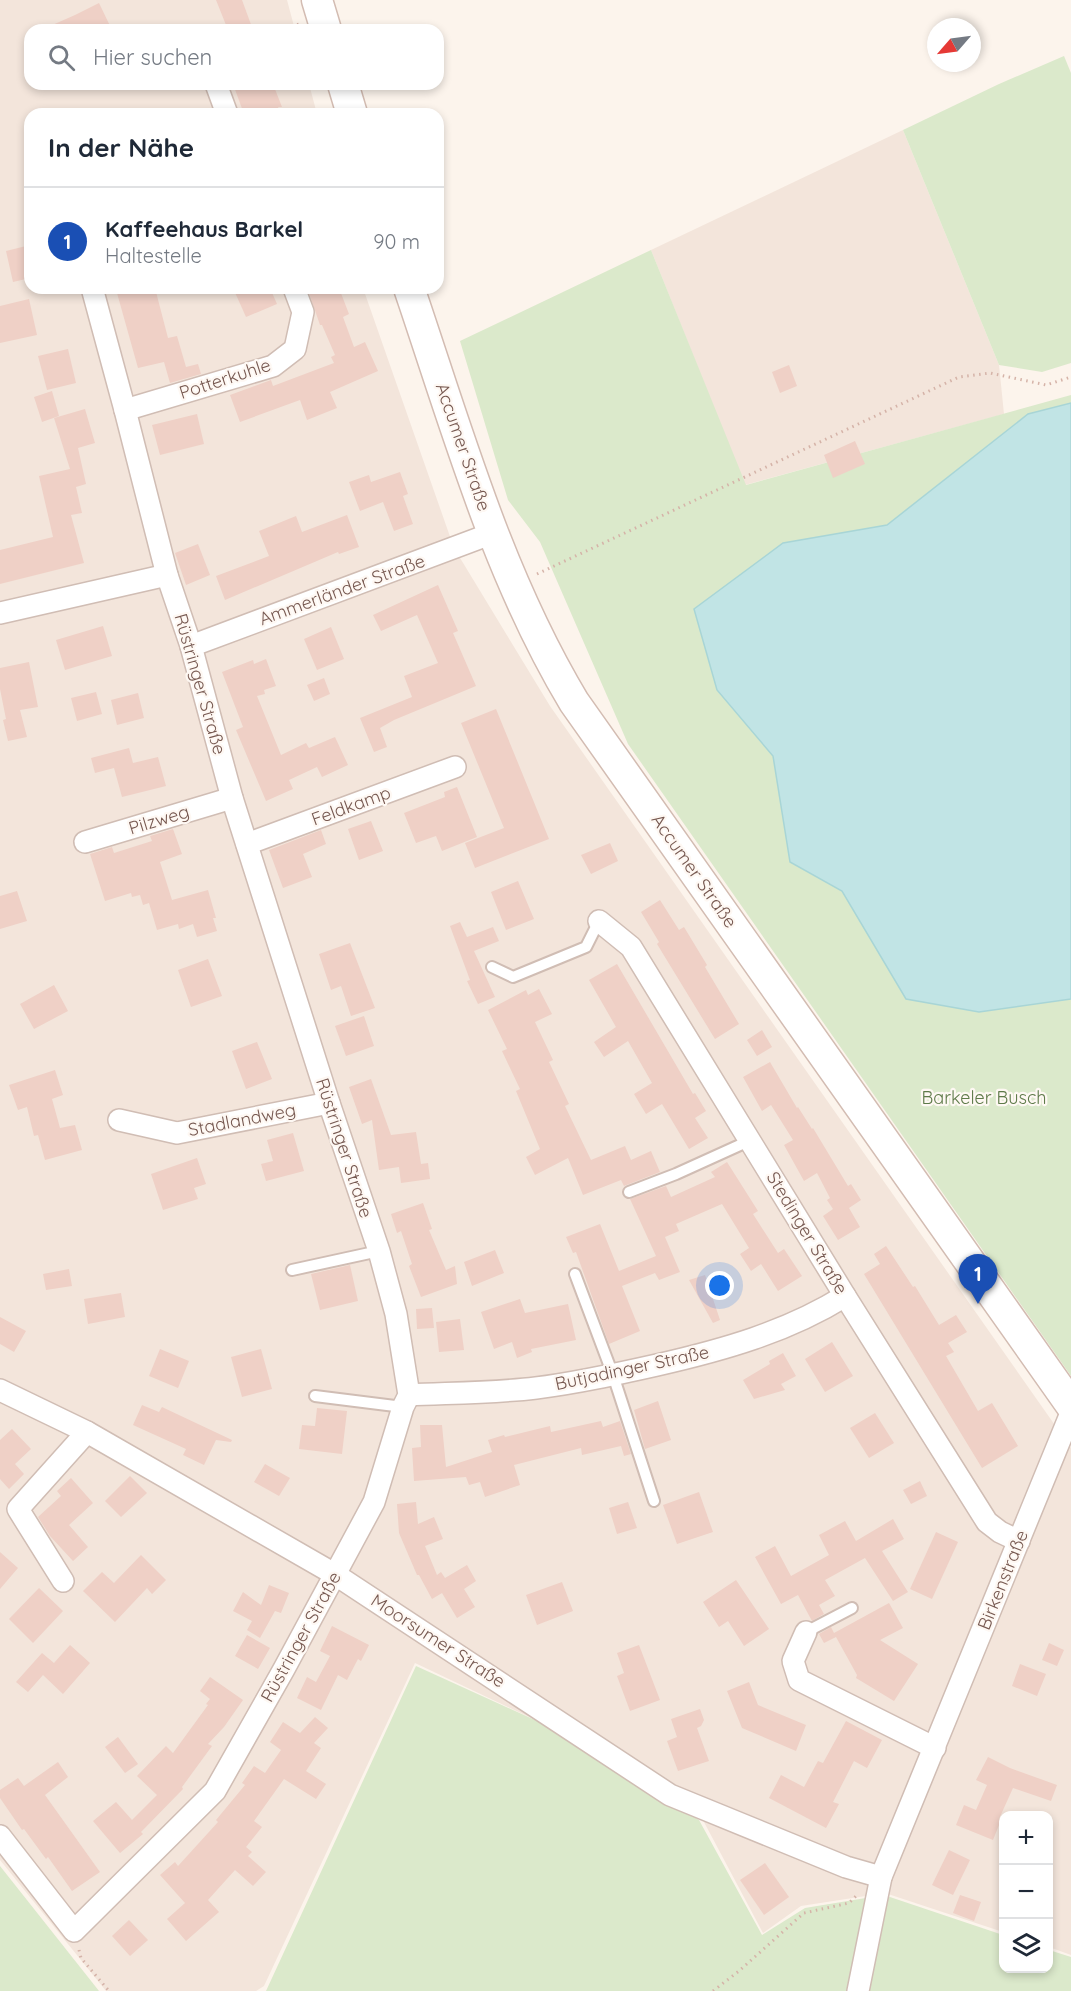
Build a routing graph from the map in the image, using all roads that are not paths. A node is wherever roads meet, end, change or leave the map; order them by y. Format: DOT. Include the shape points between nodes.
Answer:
graph roads {
  1 [pos="218,90"];
  2 [pos="345,90"];
  3 [pos="225,108"];
  4 [pos="350,108"];
  5 [pos="94,294"];
  6 [pos="296,294"];
  7 [pos="411,294"];
  8 [pos="125,410"];
  9 [pos="492,533"];
  10 [pos="167,575"];
  11 [pos="0,613"];
  12 [pos="191,646"];
  13 [pos="455,767"];
  14 [pos="232,798"];
  15 [pos="85,842"];
  16 [pos="247,844"];
  17 [pos="599,921"];
  18 [pos="492,967"];
  19 [pos="329,1103"];
  20 [pos="120,1120"];
  21 [pos="750,1140"];
  22 [pos="628,1192"];
  23 [pos="379,1251"];
  24 [pos="292,1270"];
  25 [pos="574,1274"];
  26 [pos="845,1296"];
  27 [pos="613,1375"];
  28 [pos="0,1390"];
  29 [pos="315,1396"];
  30 [pos="406,1401"];
  31 [pos="1071,1405"];
  32 [pos="1071,1413"];
  33 [pos="87,1432"];
  34 [pos="654,1501"];
  35 [pos="1019,1541"];
  36 [pos="336,1575"];
  37 [pos="63,1581"];
  38 [pos="852,1608"];
  39 [pos="806,1632"];
  40 [pos="935,1748"];
  41 [pos="0,1836"];
  42 [pos="881,1877"];
  43 [pos="858,1991"];
  1 -- 3 [label="street"];
  2 -- 4 [label="street"];
  5 -- 8 [label="street, Rüstringer Straße"];
  6 -- 8 [label="street, Potterkuhle" via="303,312 295,349 273,366"];
  7 -- 9 [label="street, Accumer Straße"];
  8 -- 10 [label="street, Rüstringer Straße"];
  9 -- 12 [label="street, Ammerländer Straße"];
  9 -- 31 [label="street, Accumer Straße" via="540,642 574,702"];
  10 -- 11 [label="street"];
  10 -- 12 [label="street, Rüstringer Straße"];
  12 -- 14 [label="street, Rüstringer Straße"];
  13 -- 16 [label="street, Feldkamp"];
  14 -- 15 [label="street, Pilzweg"];
  14 -- 16 [label="street, Rüstringer Straße"];
  16 -- 19 [label="street, Rüstringer Straße"];
  17 -- 18 [label="lane" via="586,946 513,977"];
  17 -- 21 [label="street, Stedinger Straße" via="631,947"];
  19 -- 20 [label="street, Stadlandweg" via="177,1133"];
  19 -- 23 [label="street, Rüstringer Straße"];
  21 -- 22 [label="lane"];
  21 -- 26 [label="street, Stedinger Straße"];
  23 -- 24 [label="lane"];
  23 -- 30 [label="street, Rüstringer Straße" via="396,1314"];
  25 -- 27 [label="lane"];
  26 -- 27 [label="street, Butjadinger Straße" via="755,1340"];
  26 -- 35 [label="street, Stedinger Straße" via="987,1522"];
  27 -- 30 [label="street, Butjadinger Straße" via="536,1388"];
  27 -- 34 [label="lane"];
  28 -- 33 [label="street, Moorsumer Straße"];
  29 -- 30 [label="lane"];
  30 -- 36 [label="street, Rüstringer Straße" via="374,1502"];
  32 -- 35 [label="street, Birkenstraße"];
  33 -- 36 [label="street, Moorsumer Straße"];
  33 -- 37 [label="street" via="18,1509"];
  35 -- 40 [label="street, Birkenstraße"];
  36 -- 41 [label="street, Rüstringer Straße" via="215,1791 74,1931"];
  36 -- 42 [label="street, Moorsumer Straße" via="670,1795 846,1867"];
  38 -- 39 [label="lane"];
  39 -- 40 [label="street" via="793,1661 800,1680"];
  40 -- 42 [label="street, Birkenstraße"];
  42 -- 43 [label="street, Birkenstraße"];
}
